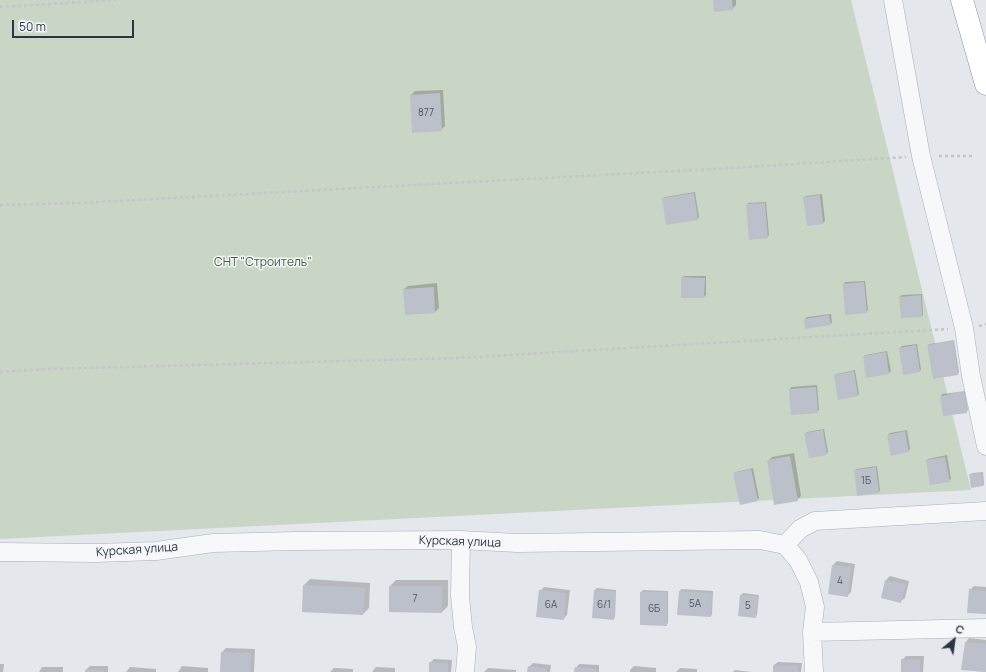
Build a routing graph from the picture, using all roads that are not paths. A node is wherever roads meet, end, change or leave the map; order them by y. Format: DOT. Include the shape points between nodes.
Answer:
graph roads {
  1 [pos="893,0"];
  2 [pos="962,0"];
  3 [pos="986,84"];
  4 [pos="986,446"];
  5 [pos="986,511"];
  6 [pos="460,540"];
  7 [pos="785,545"];
  8 [pos="0,552"];
  9 [pos="986,628"];
  10 [pos="812,632"];
  11 [pos="465,672"];
  12 [pos="814,672"];
  1 -- 4 [label="street" via="921,156 964,328"];
  2 -- 3 [label="highway"];
  5 -- 7 [label="street" via="815,521 800,529"];
  6 -- 7 [label="street, Курская улица" via="517,543 760,540"];
  6 -- 8 [label="street, Курская улица" via="213,543 149,551 96,553"];
  6 -- 11 [label="street" via="460,596 467,647"];
  7 -- 10 [label="street" via="798,560 809,582 815,607"];
  9 -- 10 [label="street"];
  10 -- 12 [label="street"];
}
